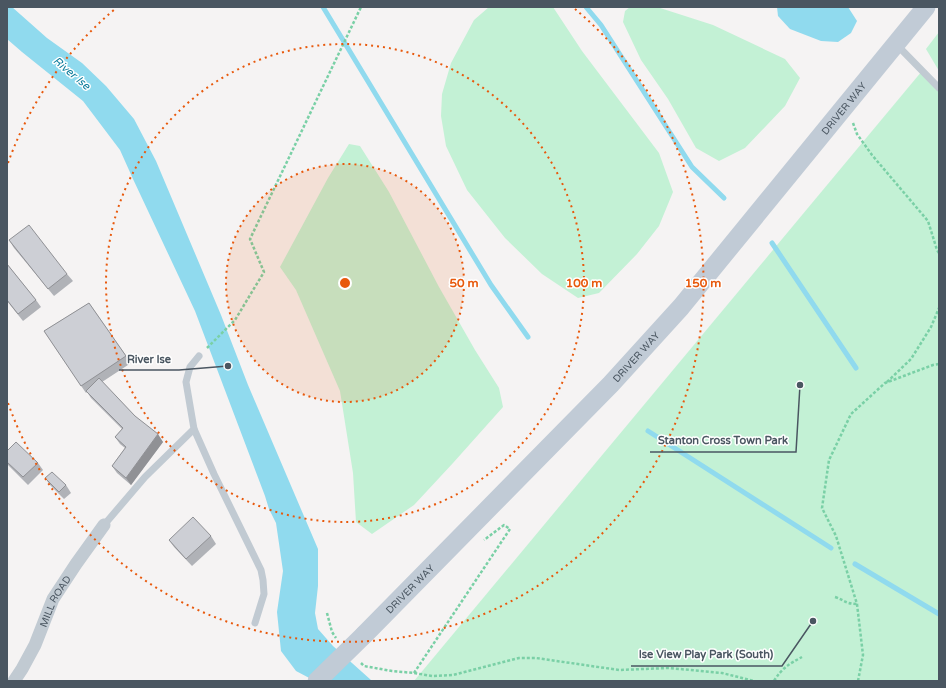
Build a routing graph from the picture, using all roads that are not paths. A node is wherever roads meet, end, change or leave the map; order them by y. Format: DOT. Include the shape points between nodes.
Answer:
graph roads {
  1 [pos="926,7"];
  2 [pos="895,44"];
  3 [pos="939,88"];
  4 [pos="200,356"];
  5 [pos="194,429"];
  6 [pos="104,526"];
  7 [pos="255,623"];
  8 [pos="14,681"];
  9 [pos="317,681"];
  1 -- 2 [label="main road, DRIVER WAY"];
  2 -- 3 [label="lane"];
  2 -- 9 [label="main road, DRIVER WAY, bridge" via="681,307 611,384"];
  4 -- 5 [label="lane" via="190,367 186,382"];
  5 -- 6 [label="lane" via="145,477"];
  5 -- 7 [label="lane" via="261,570 264,594"];
  6 -- 8 [label="street, MILL ROAD" via="53,600 35,645"];
}
